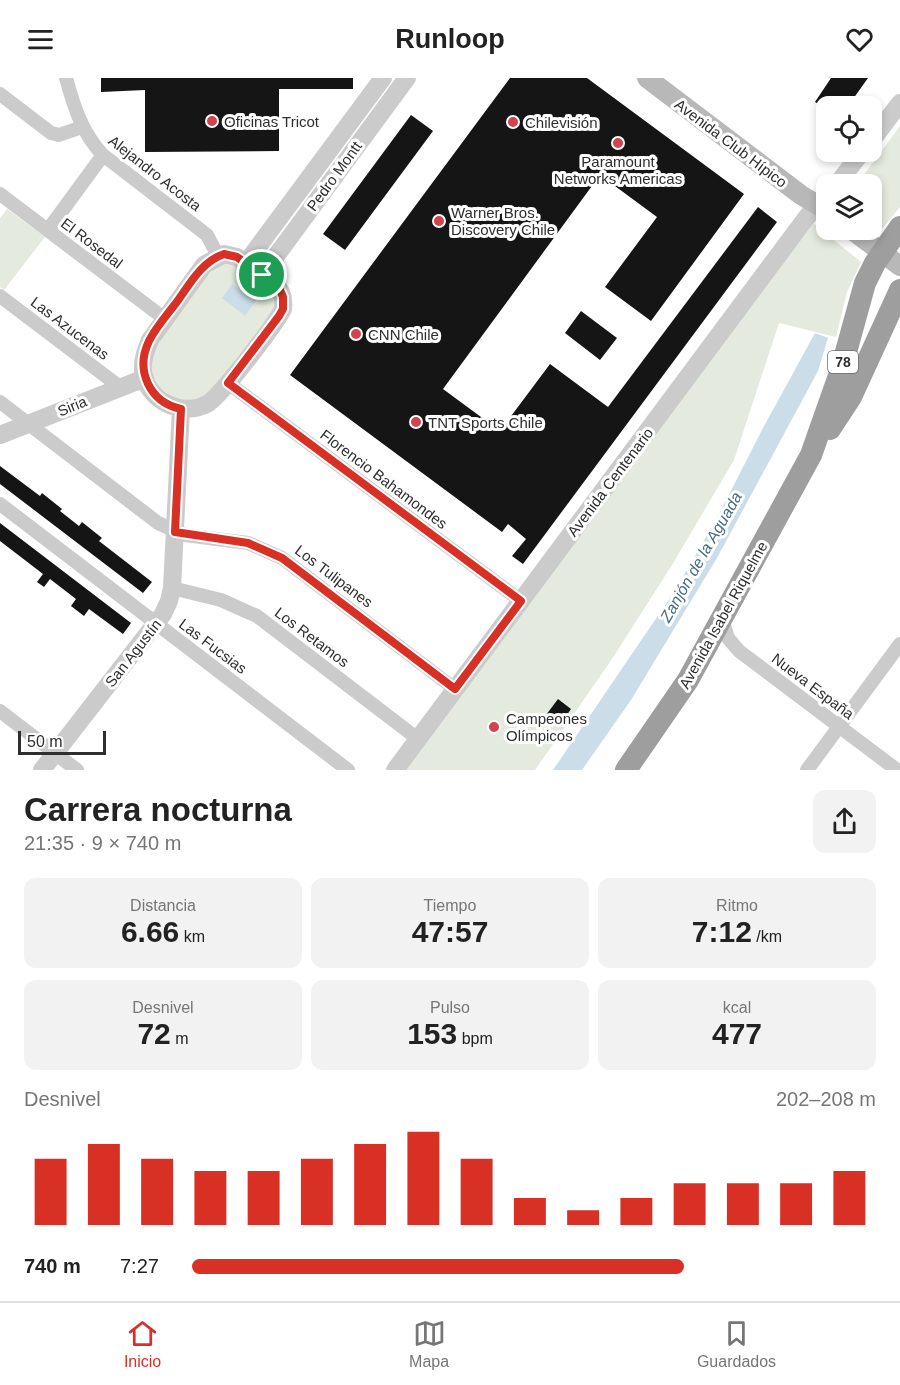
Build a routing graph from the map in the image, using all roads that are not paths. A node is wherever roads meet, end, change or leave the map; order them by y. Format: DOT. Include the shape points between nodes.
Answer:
graph roads {
  1 [pos="66,78"];
  2 [pos="383,78"];
  3 [pos="407,78"];
  4 [pos="646,78"];
  5 [pos="666,78"];
  6 [pos="0,94"];
  7 [pos="900,103"];
  8 [pos="82,127"];
  9 [pos="882,127"];
  10 [pos="734,138"];
  11 [pos="103,155"];
  12 [pos="854,162"];
  13 [pos="845,174"];
  14 [pos="0,194"];
  15 [pos="816,200"];
  16 [pos="816,210"];
  17 [pos="900,227"];
  18 [pos="48,230"];
  19 [pos="866,240"];
  20 [pos="882,252"];
  21 [pos="218,256"];
  22 [pos="246,263"];
  23 [pos="900,266"];
  24 [pos="262,275"];
  25 [pos="900,290"];
  26 [pos="0,296"];
  27 [pos="165,319"];
  28 [pos="145,378"];
  29 [pos="228,383"];
  30 [pos="120,387"];
  31 [pos="0,402"];
  32 [pos="181,409"];
  33 [pos="28,424"];
  34 [pos="0,435"];
  35 [pos="811,455"];
  36 [pos="0,504"];
  37 [pos="175,532"];
  38 [pos="171,588"];
  39 [pos="521,601"];
  40 [pos="722,619"];
  41 [pos="156,623"];
  42 [pos="900,644"];
  43 [pos="455,689"];
  44 [pos="0,711"];
  45 [pos="839,727"];
  46 [pos="418,739"];
  47 [pos="55,753"];
  48 [pos="42,770"];
  49 [pos="77,770"];
  50 [pos="348,770"];
  51 [pos="395,770"];
  52 [pos="626,770"];
  53 [pos="807,770"];
  54 [pos="897,770"];
  1 -- 8 [label="street, Alejandro Acosta"];
  2 -- 22 [label="street, Pedro Montt"];
  3 -- 24 [label="street, Pedro Montt"];
  4 -- 10 [label="main road, Avenida Club Hípico"];
  5 -- 10 [label="main road, Avenida Club Hípico"];
  6 -- 8 [label="street" via="51,134"];
  7 -- 9 [label="street"];
  8 -- 11 [label="street, Alejandro Acosta"];
  10 -- 15 [label="main road, Avenida Club Hípico" via="801,195"];
  11 -- 18 [label="street"];
  11 -- 21 [label="street, Alejandro Acosta" via="207,235"];
  12 -- 13 [label="street"];
  14 -- 18 [label="street, El Rosedal"];
  16 -- 39 [label="street, Avenida Centenario"];
  17 -- 20 [label="highway, Avenida Isabel Riquelme / 78"];
  18 -- 27 [label="street, El Rosedal"];
  19 -- 20 [label="main road"];
  20 -- 23 [label="main road"];
  20 -- 35 [label="highway, Avenida Isabel Riquelme / 78" via="861,294 842,370"];
  21 -- 22 [label="street" via="232,255"];
  21 -- 27 [label="street" via="204,265"];
  22 -- 24 [label="street"];
  24 -- 29 [label="street" via="280,290 283,309"];
  25 -- 35 [label="highway, Avenida Isabel Riquelme / 78" via="851,397"];
  26 -- 30 [label="street, Las Azucenas"];
  27 -- 28 [label="street" via="145,351"];
  28 -- 30 [label="street, Siria"];
  28 -- 32 [label="street" via="157,398"];
  29 -- 32 [label="street" via="208,403"];
  29 -- 39 [label="street, Florencio Bahamondes"];
  30 -- 33 [label="street, Siria"];
  31 -- 33 [label="street, Los Tulipanes"];
  32 -- 37 [label="street, San Agustín"];
  33 -- 34 [label="street, Siria"];
  33 -- 37 [label="street, Los Tulipanes" via="158,524"];
  35 -- 40 [label="highway, Avenida Isabel Riquelme / 78"];
  36 -- 41 [label="street, Las Fucsias"];
  37 -- 38 [label="street, San Agustín"];
  37 -- 43 [label="street, Los Tulipanes" via="248,543 282,558"];
  38 -- 41 [label="street, San Agustín"];
  38 -- 46 [label="street, Los Retamos" via="221,600 257,616"];
  39 -- 43 [label="street, Avenida Centenario"];
  40 -- 45 [label="street, Nueva España" via="728,638 739,651"];
  40 -- 52 [label="highway, Avenida Isabel Riquelme / 78" via="671,706"];
  41 -- 47 [label="street, San Agustín"];
  41 -- 50 [label="street, Las Fucsias"];
  42 -- 45 [label="street"];
  43 -- 46 [label="street, Avenida Centenario"];
  44 -- 47 [label="street"];
  45 -- 53 [label="street"];
  45 -- 54 [label="street, Nueva España"];
  46 -- 51 [label="street, Avenida Centenario"];
  47 -- 48 [label="street, San Agustín"];
  47 -- 49 [label="street"];
}
